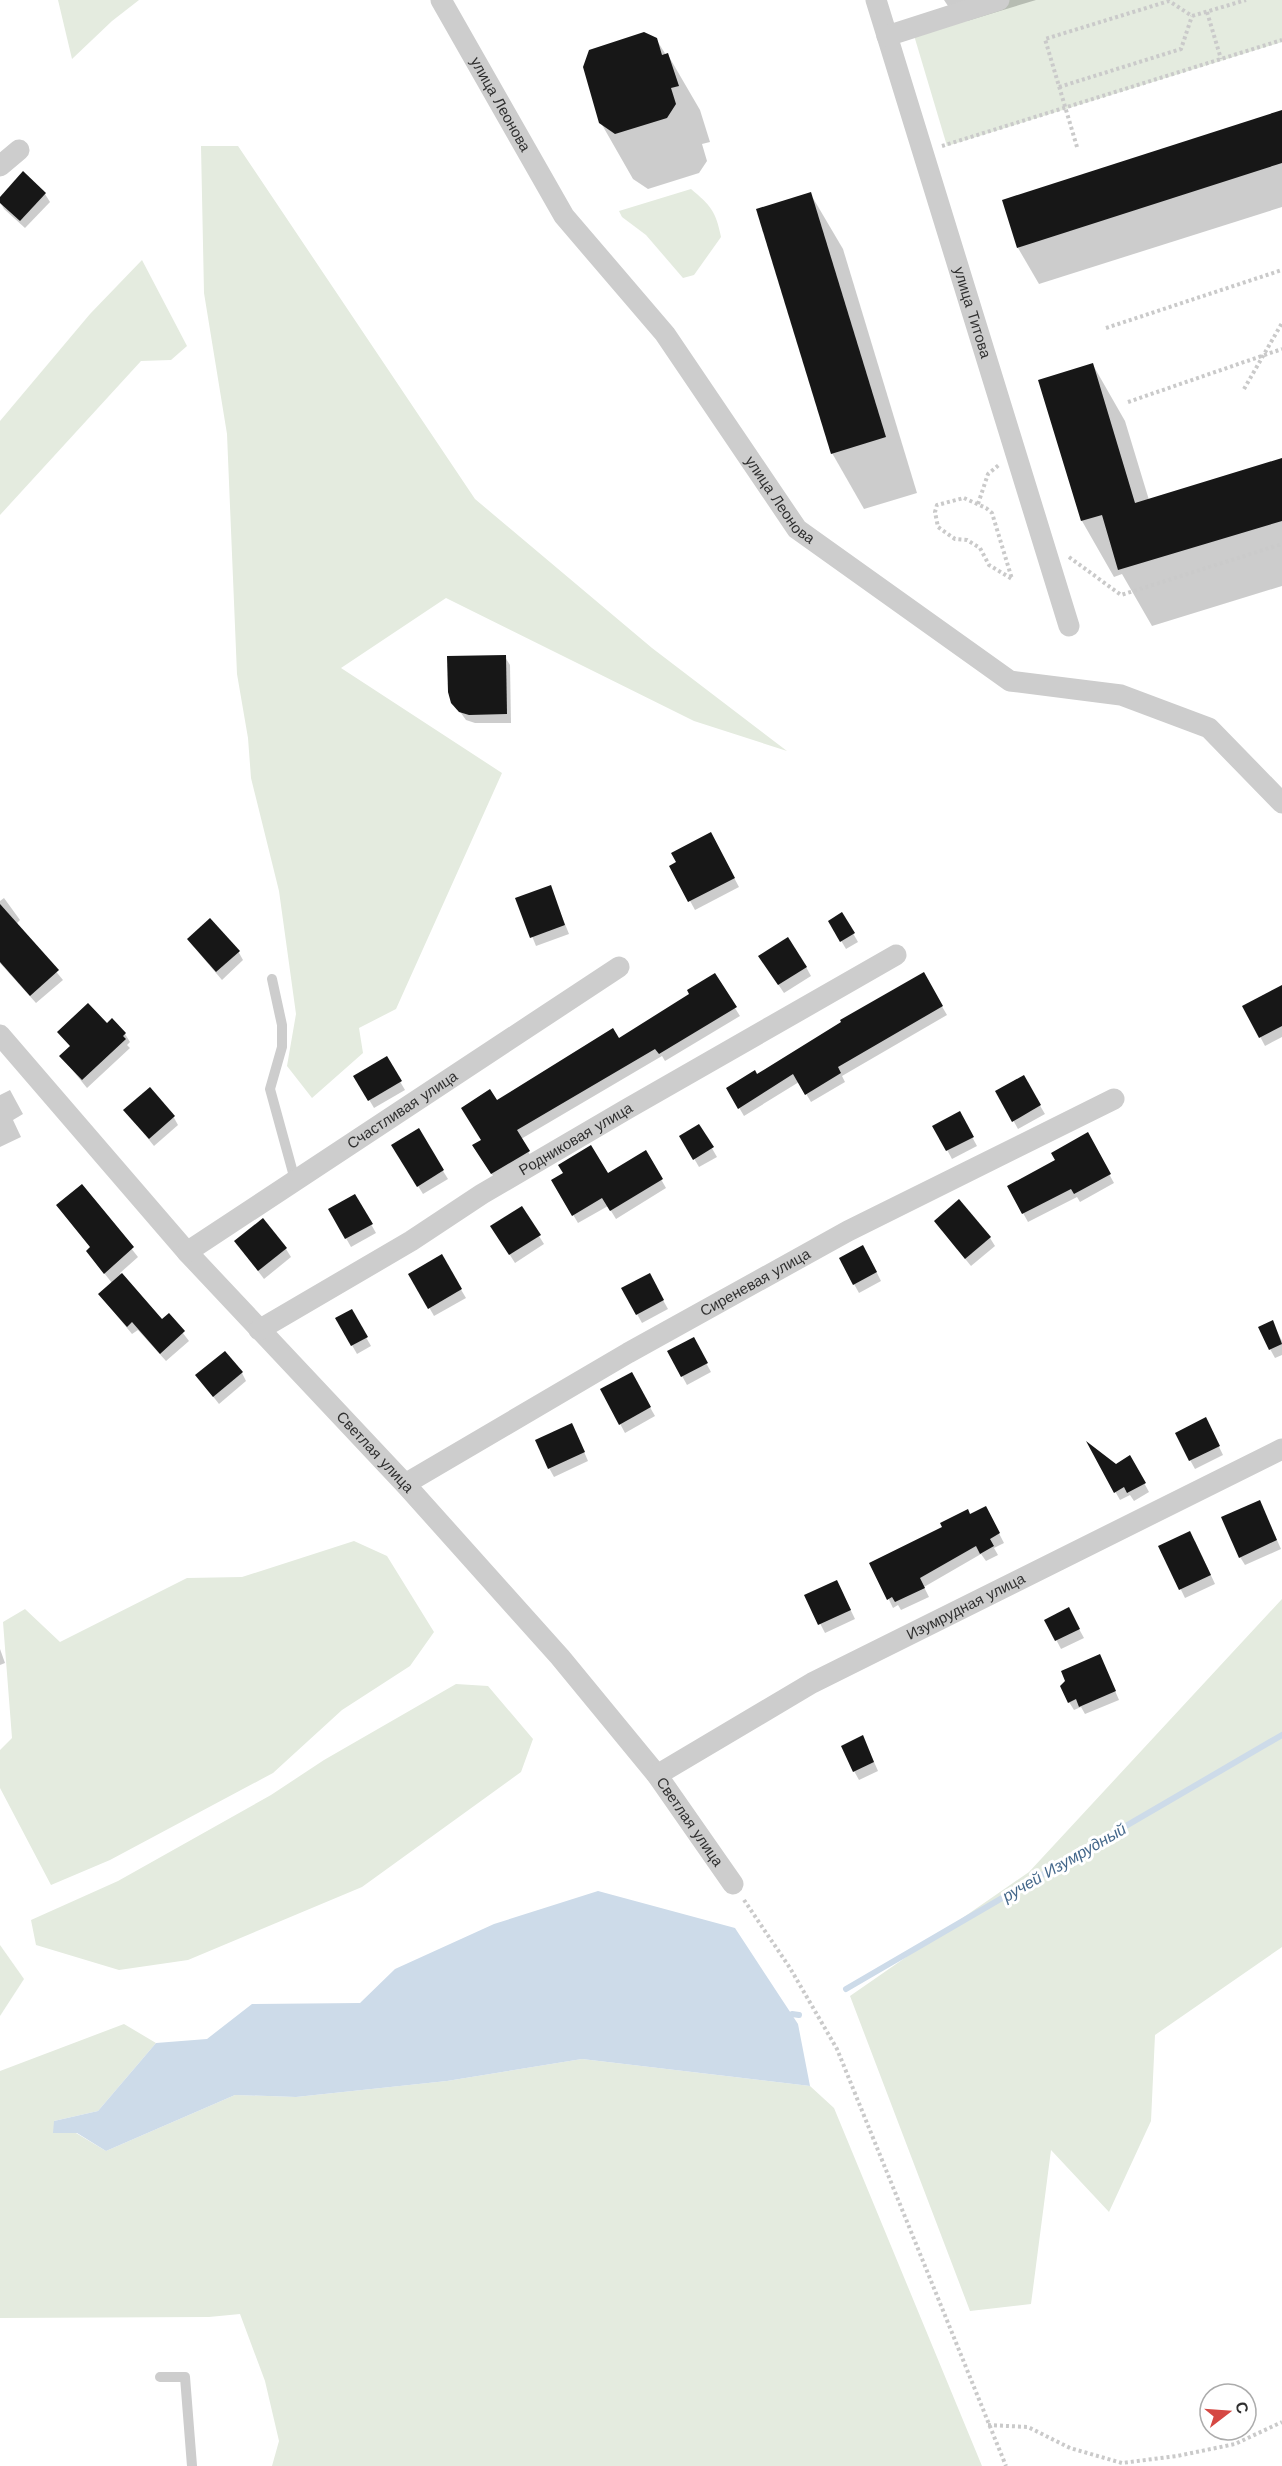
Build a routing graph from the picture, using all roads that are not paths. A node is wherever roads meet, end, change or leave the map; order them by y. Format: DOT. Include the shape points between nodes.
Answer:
graph roads {
  1 [pos="441,0"];
  2 [pos="876,0"];
  3 [pos="999,0"];
  4 [pos="887,36"];
  5 [pos="19,150"];
  6 [pos="0,166"];
  7 [pos="1069,626"];
  8 [pos="1282,803"];
  9 [pos="896,955"];
  10 [pos="619,968"];
  11 [pos="273,979"];
  12 [pos="0,1035"];
  13 [pos="1114,1099"];
  14 [pos="295,1180"];
  15 [pos="187,1252"];
  16 [pos="259,1330"];
  17 [pos="1282,1449"];
  18 [pos="405,1484"];
  19 [pos="657,1775"];
  20 [pos="733,1884"];
  21 [pos="160,2376"];
  22 [pos="192,2466"];
  1 -- 8 [label="street, улица Леонова" via="564,216 665,334 796,529 1010,681 1121,695 1209,728"];
  2 -- 4 [label="street, улица Титова"];
  3 -- 4 [label="street"];
  4 -- 7 [label="street, улица Титова"];
  5 -- 6 [label="street"];
  9 -- 16 [label="street, Родниковая улица" via="534,1163"];
  10 -- 14 [label="street, Счастливая улица"];
  11 -- 14 [label="lane" via="282,1047 270,1089"];
  12 -- 15 [label="street, Светлая улица"];
  13 -- 18 [label="street, Сиреневая улица" via="848,1230"];
  14 -- 15 [label="street, Счастливая улица"];
  15 -- 16 [label="street, Светлая улица"];
  16 -- 18 [label="street, Светлая улица"];
  17 -- 19 [label="street, Изумрудная улица" via="812,1683"];
  18 -- 19 [label="street, Светлая улица" via="560,1657"];
  19 -- 20 [label="street, Светлая улица"];
  21 -- 22 [label="lane" via="185,2377"];
}
